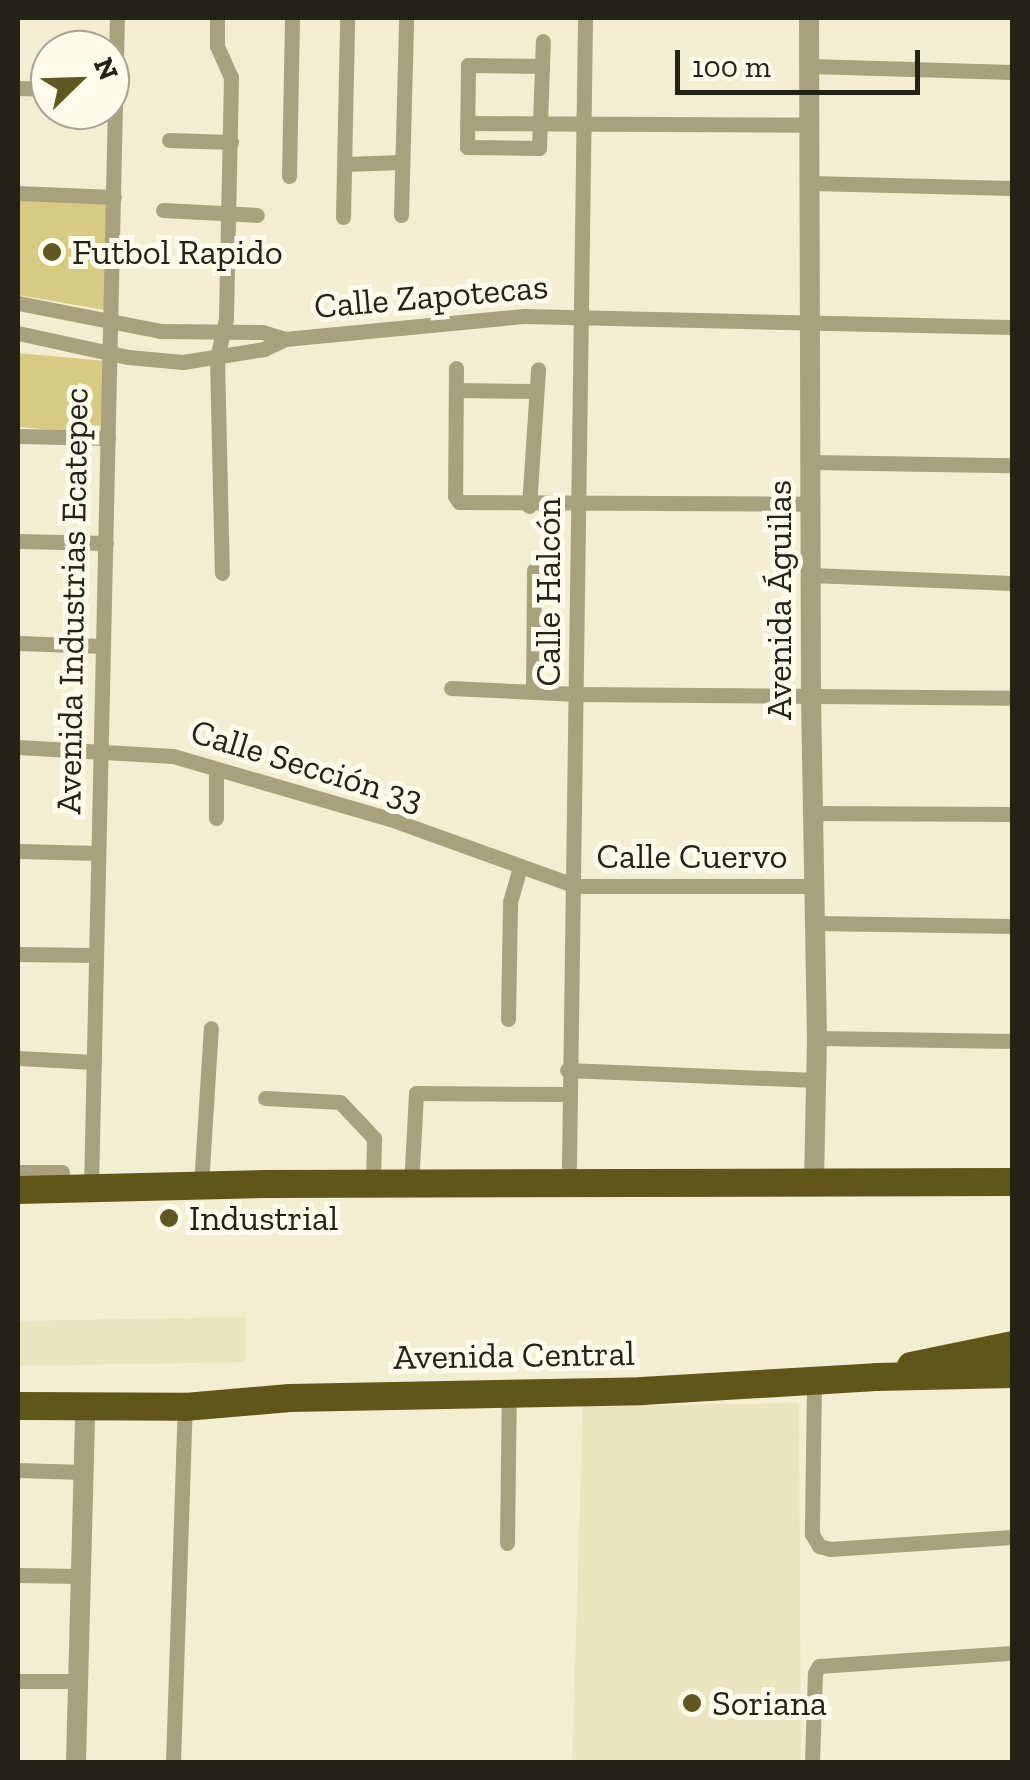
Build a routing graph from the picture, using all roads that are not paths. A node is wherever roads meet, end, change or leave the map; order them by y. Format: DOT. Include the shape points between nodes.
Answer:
graph roads {
  1 [pos="217,18"];
  2 [pos="292,18"];
  3 [pos="347,18"];
  4 [pos="406,18"];
  5 [pos="585,18"];
  6 [pos="809,18"];
  7 [pos="543,41"];
  8 [pos="542,66"];
  9 [pos="810,66"];
  10 [pos="1012,72"];
  11 [pos="468,123"];
  12 [pos="540,124"];
  13 [pos="585,124"];
  14 [pos="811,124"];
  15 [pos="113,130"];
  16 [pos="169,140"];
  17 [pos="230,142"];
  18 [pos="401,162"];
  19 [pos="345,164"];
  20 [pos="289,176"];
  21 [pos="811,184"];
  22 [pos="1012,188"];
  23 [pos="18,193"];
  24 [pos="114,196"];
  25 [pos="163,210"];
  26 [pos="229,214"];
  27 [pos="257,215"];
  28 [pos="401,215"];
  29 [pos="343,217"];
  30 [pos="18,303"];
  31 [pos="582,314"];
  32 [pos="812,321"];
  33 [pos="111,322"];
  34 [pos="1012,327"];
  35 [pos="223,333"];
  36 [pos="18,334"];
  37 [pos="285,338"];
  38 [pos="111,353"];
  39 [pos="217,358"];
  40 [pos="456,368"];
  41 [pos="538,369"];
  42 [pos="456,390"];
  43 [pos="533,392"];
  44 [pos="18,436"];
  45 [pos="108,438"];
  46 [pos="811,462"];
  47 [pos="1012,465"];
  48 [pos="810,504"];
  49 [pos="530,506"];
  50 [pos="578,506"];
  51 [pos="18,541"];
  52 [pos="106,543"];
  53 [pos="534,570"];
  54 [pos="222,572"];
  55 [pos="812,576"];
  56 [pos="1012,582"];
  57 [pos="18,643"];
  58 [pos="104,646"];
  59 [pos="450,688"];
  60 [pos="533,690"];
  61 [pos="578,694"];
  62 [pos="811,697"];
  63 [pos="1012,698"];
  64 [pos="18,746"];
  65 [pos="101,750"];
  66 [pos="216,770"];
  67 [pos="813,813"];
  68 [pos="1012,814"];
  69 [pos="216,818"];
  70 [pos="18,851"];
  71 [pos="98,853"];
  72 [pos="520,867"];
  73 [pos="570,884"];
  74 [pos="814,886"];
  75 [pos="815,923"];
  76 [pos="1012,926"];
  77 [pos="18,954"];
  78 [pos="96,954"];
  79 [pos="508,1018"];
  80 [pos="211,1028"];
  81 [pos="817,1038"];
  82 [pos="1012,1041"];
  83 [pos="18,1058"];
  84 [pos="94,1062"];
  85 [pos="568,1070"];
  86 [pos="816,1080"];
  87 [pos="568,1094"];
  88 [pos="265,1098"];
  89 [pos="568,1166"];
  90 [pos="18,1172"];
  91 [pos="62,1172"];
  92 [pos="814,1182"];
  93 [pos="1012,1182"];
  94 [pos="202,1185"];
  95 [pos="91,1186"];
  96 [pos="373,1187"];
  97 [pos="411,1187"];
  98 [pos="18,1190"];
  99 [pos="1012,1345"];
  100 [pos="1012,1374"];
  101 [pos="876,1376"];
  102 [pos="814,1382"];
  103 [pos="509,1390"];
  104 [pos="18,1406"];
  105 [pos="185,1407"];
  106 [pos="85,1408"];
  107 [pos="18,1470"];
  108 [pos="83,1472"];
  109 [pos="1012,1537"];
  110 [pos="507,1543"];
  111 [pos="18,1575"];
  112 [pos="80,1576"];
  113 [pos="1012,1653"];
  114 [pos="79,1681"];
  115 [pos="18,1682"];
  116 [pos="76,1762"];
  117 [pos="173,1762"];
  118 [pos="812,1762"];
  1 -- 17 [label="street" via="217,46 231,78"];
  2 -- 20 [label="street"];
  3 -- 19 [label="street"];
  4 -- 18 [label="street"];
  5 -- 13 [label="street, Calle Halcón"];
  6 -- 9 [label="street, Avenida Águilas"];
  7 -- 8 [label="street"];
  8 -- 11 [label="street" via="468,65"];
  8 -- 12 [label="street"];
  9 -- 10 [label="street"];
  9 -- 14 [label="street, Avenida Águilas"];
  11 -- 12 [label="street"];
  11 -- 12 [label="street" via="467,147 539,148"];
  12 -- 13 [label="street"];
  13 -- 14 [label="street"];
  13 -- 31 [label="street, Calle Halcón"];
  14 -- 21 [label="street, Avenida Águilas"];
  15 -- 24 [label="street, Avenida Industrias Ecatepec"];
  16 -- 17 [label="street"];
  17 -- 26 [label="street"];
  18 -- 19 [label="street"];
  18 -- 28 [label="street"];
  19 -- 29 [label="street"];
  21 -- 22 [label="street"];
  21 -- 32 [label="street, Avenida Águilas"];
  23 -- 24 [label="street"];
  24 -- 33 [label="street, Avenida Industrias Ecatepec"];
  25 -- 26 [label="street"];
  26 -- 27 [label="street"];
  26 -- 35 [label="street"];
  30 -- 33 [label="street, Calle Zapotecas"];
  31 -- 32 [label="street, Calle Zapotecas"];
  31 -- 37 [label="street, Calle Zapotecas"];
  31 -- 50 [label="street, Calle Halcón"];
  32 -- 34 [label="street, Calle Zapotecas"];
  32 -- 46 [label="street, Avenida Águilas"];
  33 -- 35 [label="street, Calle Zapotecas"];
  33 -- 38 [label="street, Avenida Industrias Ecatepec"];
  35 -- 37 [label="street, Calle Zapotecas"];
  35 -- 39 [label="street"];
  36 -- 38 [label="street, Calle Zapotecas"];
  37 -- 39 [label="street, Calle Zapotecas"];
  38 -- 39 [label="street, Calle Zapotecas" via="183,362"];
  38 -- 45 [label="street, Avenida Industrias Ecatepec"];
  39 -- 54 [label="street"];
  40 -- 42 [label="street"];
  41 -- 43 [label="street"];
  42 -- 43 [label="street"];
  42 -- 49 [label="street" via="456,500"];
  43 -- 49 [label="street"];
  44 -- 45 [label="street"];
  45 -- 52 [label="street, Avenida Industrias Ecatepec"];
  46 -- 47 [label="street"];
  46 -- 48 [label="street, Avenida Águilas"];
  48 -- 50 [label="street"];
  48 -- 55 [label="street, Avenida Águilas"];
  49 -- 50 [label="street"];
  50 -- 61 [label="street, Calle Halcón"];
  51 -- 52 [label="street"];
  52 -- 58 [label="street, Avenida Industrias Ecatepec"];
  53 -- 60 [label="street"];
  55 -- 56 [label="street"];
  55 -- 62 [label="street, Avenida Águilas"];
  57 -- 58 [label="street"];
  58 -- 65 [label="street, Avenida Industrias Ecatepec"];
  59 -- 60 [label="street"];
  60 -- 61 [label="street"];
  61 -- 62 [label="street"];
  61 -- 73 [label="street, Calle Halcón"];
  62 -- 63 [label="street"];
  62 -- 67 [label="street, Avenida Águilas"];
  64 -- 65 [label="street, Calle Sección 33"];
  65 -- 66 [label="street, Calle Sección 33" via="160,753"];
  65 -- 71 [label="street, Avenida Industrias Ecatepec"];
  66 -- 69 [label="street"];
  66 -- 72 [label="street, Calle Sección 33" via="390,819"];
  67 -- 68 [label="street"];
  67 -- 74 [label="street, Avenida Águilas"];
  70 -- 71 [label="street"];
  71 -- 78 [label="street, Avenida Industrias Ecatepec"];
  72 -- 73 [label="street, Calle Sección 33"];
  72 -- 79 [label="street" via="510,902"];
  73 -- 74 [label="street, Calle Cuervo"];
  73 -- 85 [label="street, Calle Halcón"];
  74 -- 75 [label="street, Avenida Águilas"];
  75 -- 76 [label="street"];
  75 -- 81 [label="street, Avenida Águilas"];
  77 -- 78 [label="street"];
  78 -- 84 [label="street, Avenida Industrias Ecatepec"];
  80 -- 94 [label="street"];
  81 -- 82 [label="street"];
  81 -- 86 [label="street, Avenida Águilas"];
  83 -- 84 [label="street"];
  84 -- 95 [label="street, Avenida Industrias Ecatepec"];
  85 -- 86 [label="street"];
  85 -- 87 [label="street, Calle Halcón"];
  86 -- 92 [label="street, Avenida Águilas"];
  87 -- 89 [label="street, Calle Halcón"];
  87 -- 97 [label="street" via="416,1093"];
  88 -- 96 [label="street" via="340,1102 374,1138"];
  90 -- 91 [label="street"];
  92 -- 93 [label="highway"];
  92 -- 97 [label="highway"];
  94 -- 95 [label="highway"];
  94 -- 96 [label="highway"];
  95 -- 98 [label="highway"];
  96 -- 97 [label="highway"];
  99 -- 101 [label="highway"];
  100 -- 101 [label="highway, Avenida Central"];
  101 -- 102 [label="highway, Avenida Central"];
  102 -- 103 [label="highway, Avenida Central"];
  102 -- 109 [label="street" via="812,1534 819,1546"];
  103 -- 105 [label="highway, Avenida Central"];
  103 -- 110 [label="street"];
  104 -- 106 [label="highway, Avenida Central"];
  105 -- 106 [label="highway, Avenida Central"];
  105 -- 117 [label="street"];
  106 -- 108 [label="street"];
  107 -- 108 [label="street"];
  108 -- 112 [label="street"];
  111 -- 112 [label="street"];
  112 -- 114 [label="street"];
  113 -- 118 [label="street" via="817,1667"];
  114 -- 115 [label="street"];
  114 -- 116 [label="street"];
}
